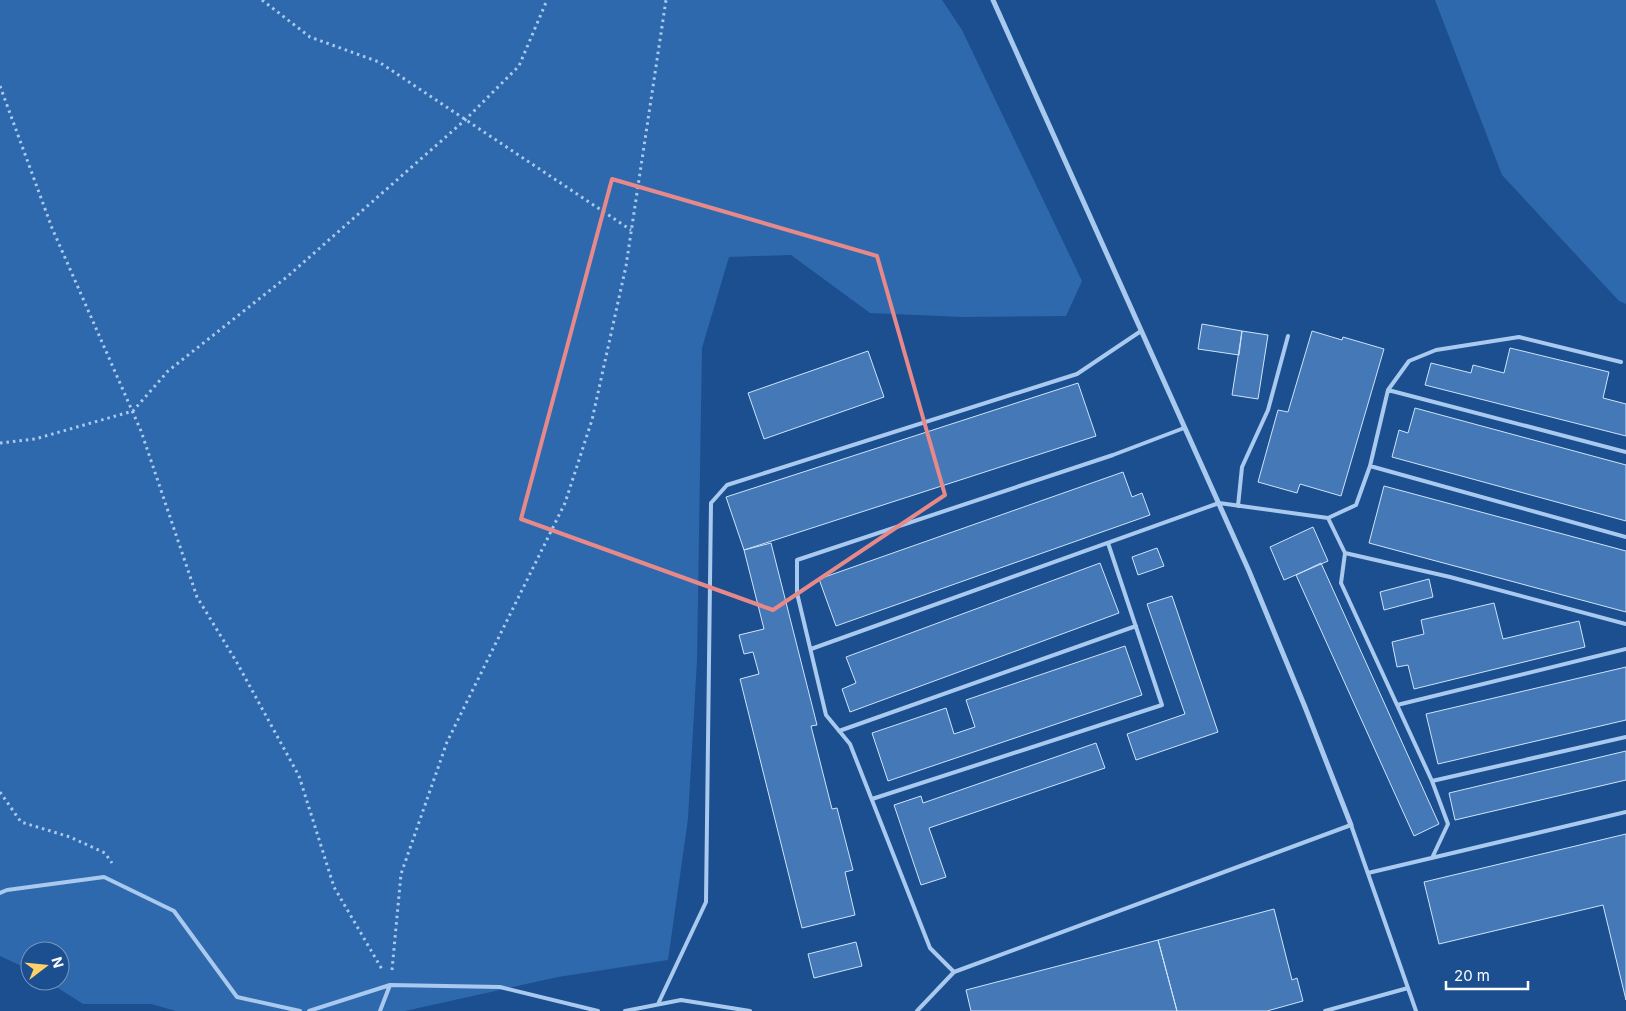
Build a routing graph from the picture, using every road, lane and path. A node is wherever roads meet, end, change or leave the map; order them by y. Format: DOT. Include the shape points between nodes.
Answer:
graph roads {
  1 [pos="262,0"];
  2 [pos="547,0"];
  3 [pos="666,0"];
  4 [pos="993,0"];
  5 [pos="0,86"];
  6 [pos="465,120"];
  7 [pos="632,230"];
  8 [pos="1142,331"];
  9 [pos="1288,336"];
  10 [pos="1621,362"];
  11 [pos="1388,390"];
  12 [pos="133,410"];
  13 [pos="1184,428"];
  14 [pos="0,443"];
  15 [pos="1626,452"];
  16 [pos="1370,466"];
  17 [pos="1219,504"];
  18 [pos="1238,506"];
  19 [pos="1328,518"];
  20 [pos="1626,537"];
  21 [pos="1108,543"];
  22 [pos="1345,553"];
  23 [pos="1626,624"];
  24 [pos="1136,626"];
  25 [pos="811,649"];
  26 [pos="1626,649"];
  27 [pos="1397,705"];
  28 [pos="840,731"];
  29 [pos="1626,737"];
  30 [pos="1432,781"];
  31 [pos="0,792"];
  32 [pos="872,799"];
  33 [pos="1626,812"];
  34 [pos="1351,825"];
  35 [pos="1432,858"];
  36 [pos="1368,873"];
  37 [pos="130,889"];
  38 [pos="0,893"];
  39 [pos="954,972"];
  40 [pos="390,985"];
  41 [pos="1408,988"];
  42 [pos="658,1004"];
  43 [pos="635,1010"];
  44 [pos="300,1011"];
  45 [pos="309,1011"];
  46 [pos="380,1011"];
  47 [pos="598,1011"];
  48 [pos="626,1011"];
  49 [pos="750,1011"];
  50 [pos="917,1011"];
  51 [pos="1325,1011"];
  52 [pos="1416,1011"];
  1 -- 6 [label="path" via="310,37 379,62"];
  2 -- 6 [label="path" via="519,66"];
  3 -- 7 [label="path"];
  4 -- 8 [label="street"];
  5 -- 12 [label="path" via="52,228"];
  6 -- 7 [label="path"];
  6 -- 12 [label="path" via="288,276 168,371"];
  7 -- 40 [label="path" via="592,420 565,503 447,742 401,874"];
  8 -- 13 [label="street"];
  8 -- 42 [label="lane" via="1077,374 727,485 710,503 706,902"];
  9 -- 18 [label="lane" via="1268,410 1242,467"];
  10 -- 11 [label="lane" via="1519,337 1436,350 1409,361"];
  11 -- 15 [label="lane"];
  11 -- 16 [label="lane"];
  12 -- 14 [label="path" via="34,439"];
  12 -- 40 [label="path" via="197,597 236,661 298,776 334,887"];
  13 -- 17 [label="street"];
  13 -- 25 [label="lane" via="1113,455 797,560 798,593"];
  16 -- 19 [label="lane" via="1356,505"];
  16 -- 20 [label="lane"];
  17 -- 18 [label="lane"];
  17 -- 21 [label="lane"];
  17 -- 34 [label="street"];
  18 -- 19 [label="lane"];
  19 -- 22 [label="lane"];
  21 -- 24 [label="lane"];
  21 -- 25 [label="lane"];
  22 -- 23 [label="lane"];
  22 -- 27 [label="lane" via="1341,582"];
  24 -- 28 [label="lane"];
  24 -- 32 [label="lane" via="1162,705"];
  25 -- 28 [label="lane" via="826,715"];
  26 -- 27 [label="lane"];
  27 -- 30 [label="lane"];
  28 -- 32 [label="lane" via="850,744"];
  29 -- 30 [label="lane"];
  30 -- 35 [label="lane" via="1448,824"];
  31 -- 37 [label="path" via="21,822 70,837 106,853"];
  32 -- 39 [label="lane" via="930,948"];
  33 -- 35 [label="lane"];
  34 -- 36 [label="lane"];
  34 -- 39 [label="lane"];
  35 -- 36 [label="lane"];
  36 -- 41 [label="lane"];
  37 -- 38 [label="lane" via="104,877"];
  37 -- 44 [label="lane" via="174,911 237,997"];
  39 -- 50 [label="lane"];
  40 -- 45 [label="lane"];
  40 -- 46 [label="lane"];
  40 -- 47 [label="lane" via="500,987"];
  41 -- 51 [label="lane"];
  41 -- 52 [label="lane"];
  42 -- 43 [label="lane"];
  42 -- 49 [label="lane" via="681,1000"];
  43 -- 48 [label="lane"];
}
